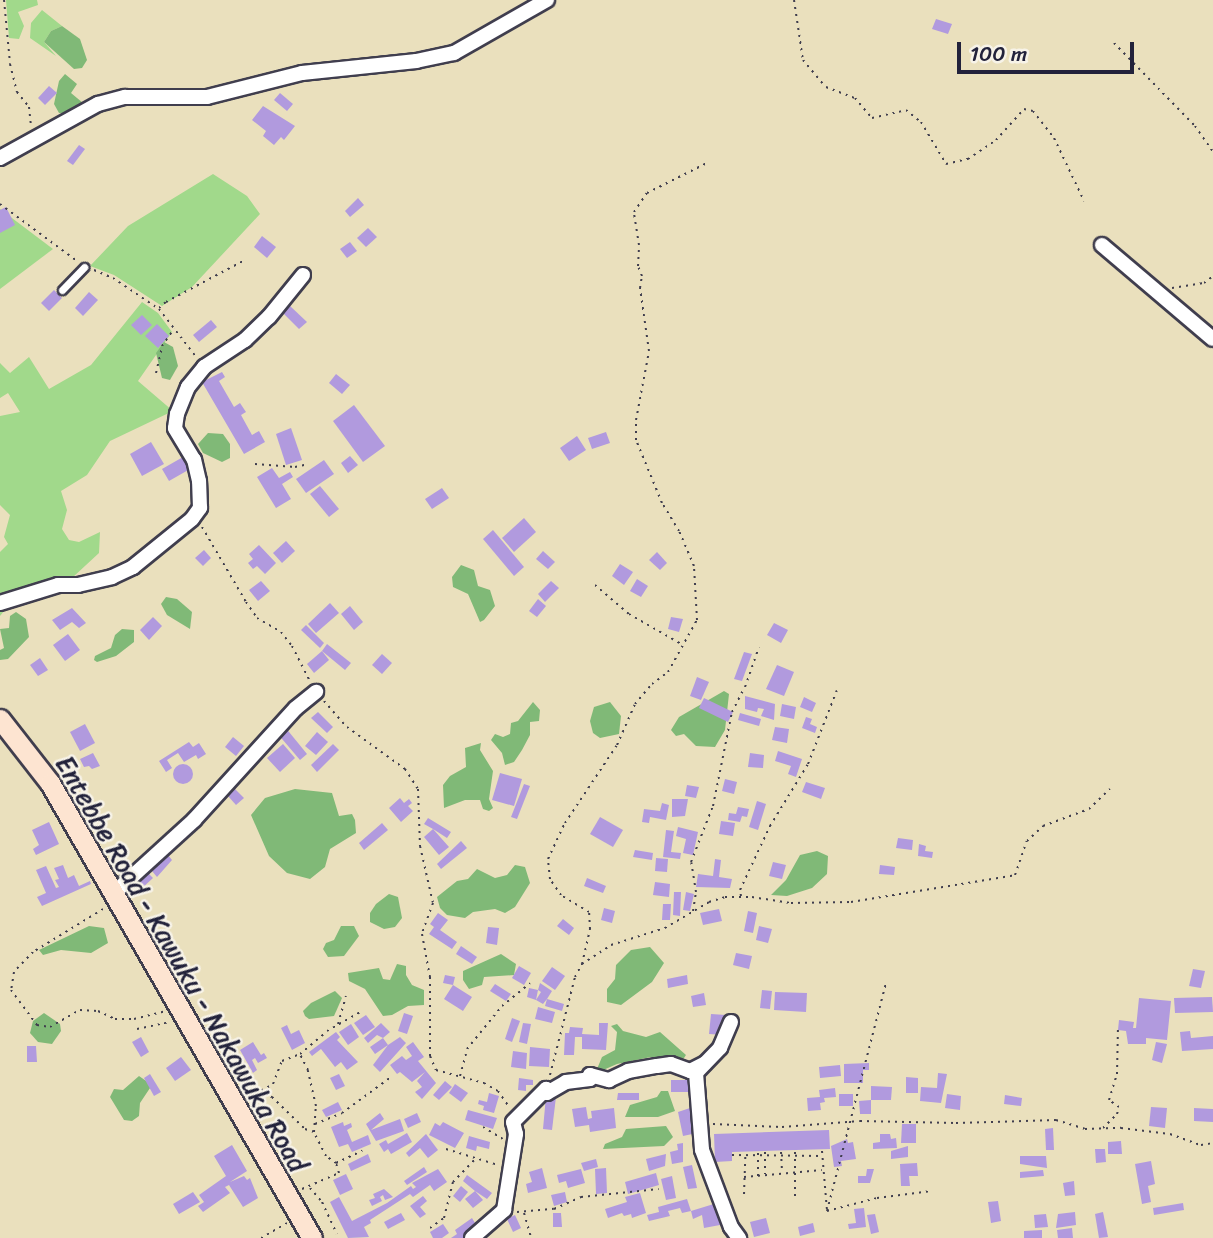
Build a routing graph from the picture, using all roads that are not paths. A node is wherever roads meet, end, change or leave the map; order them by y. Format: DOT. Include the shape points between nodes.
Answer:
graph roads {
  1 [pos="547,0"];
  2 [pos="0,158"];
  3 [pos="1102,245"];
  4 [pos="84,267"];
  5 [pos="303,275"];
  6 [pos="62,290"];
  7 [pos="1213,339"];
  8 [pos="0,603"];
  9 [pos="316,692"];
  10 [pos="0,719"];
  11 [pos="117,896"];
  12 [pos="731,1022"];
  13 [pos="704,1064"];
  14 [pos="312,1238"];
  15 [pos="472,1238"];
  16 [pos="739,1238"];
  1 -- 2 [label="street" via="454,52 302,73 207,97 125,97 98,104"];
  3 -- 7 [label="street"];
  4 -- 6 [label="lane"];
  5 -- 8 [label="street" via="245,340 204,366 188,387 175,428 194,460 200,508 192,519 141,561 112,577 58,585"];
  9 -- 11 [label="street"];
  10 -- 11 [label="main road, Entebbe Road - Kawuku - Nakawuka Road" via="50,783"];
  11 -- 14 [label="main road, Entebbe Road - Kawuku - Nakawuka Road"];
  12 -- 13 [label="street" via="720,1048"];
  13 -- 15 [label="street" via="690,1071 657,1066 609,1080 590,1075 590,1079 566,1082 547,1093 546,1089 513,1122 504,1210"];
  13 -- 16 [label="street" via="696,1073 702,1150"];
}
